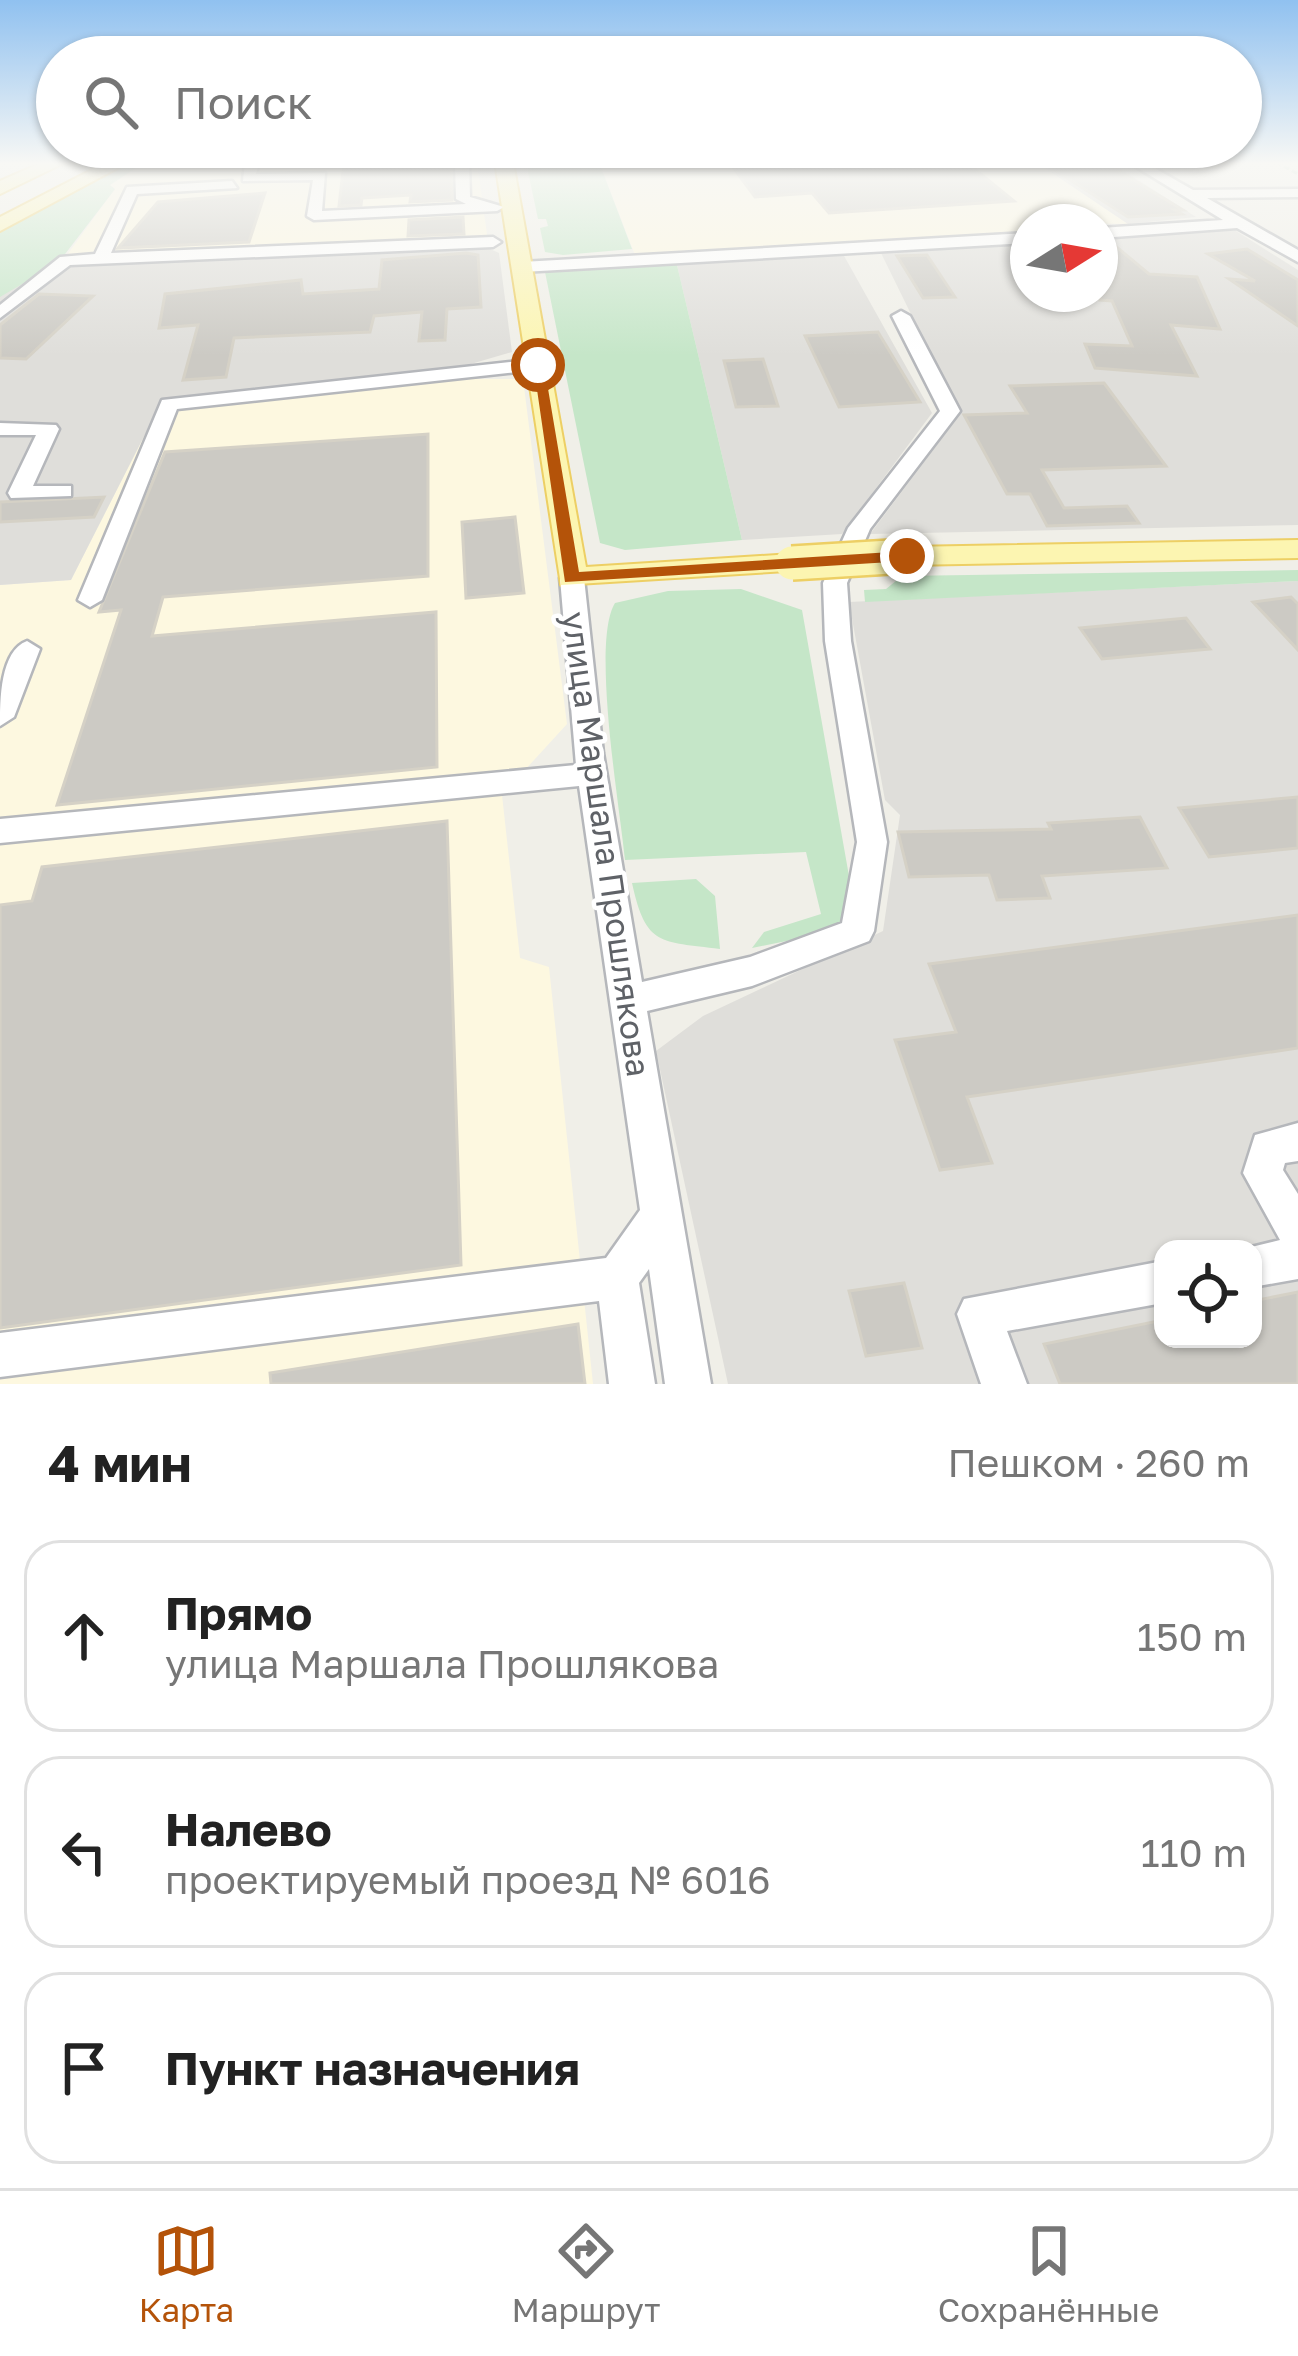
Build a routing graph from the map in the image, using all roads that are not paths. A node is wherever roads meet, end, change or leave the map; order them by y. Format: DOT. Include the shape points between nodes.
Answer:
graph roads {
  1 [pos="116,227"];
  2 [pos="468,227"];
  3 [pos="511,227"];
  4 [pos="1189,227"];
  5 [pos="1246,227"];
  6 [pos="1118,232"];
  7 [pos="1010,239"];
  8 [pos="493,242"];
  9 [pos="1293,251"];
  10 [pos="520,254"];
  11 [pos="101,259"];
  12 [pos="2,310"];
  13 [pos="901,316"];
  14 [pos="538,365"];
  15 [pos="0,429"];
  16 [pos="63,491"];
  17 [pos="1298,549"];
  18 [pos="572,578"];
  19 [pos="90,600"];
  20 [pos="27,649"];
  21 [pos="0,717"];
  22 [pos="592,774"];
  23 [pos="0,831"];
  24 [pos="627,1001"];
  25 [pos="1298,1142"];
  26 [pos="659,1219"];
  27 [pos="1298,1232"];
  28 [pos="1298,1258"];
  29 [pos="1262,1264"];
  30 [pos="617,1278"];
  31 [pos="1154,1284"];
  32 [pos="0,1354"];
  33 [pos="632,1384"];
  34 [pos="688,1384"];
  35 [pos="1004,1384"];
  1 -- 11 [label="street"];
  2 -- 8 [label="street" via="472,237"];
  3 -- 10 [label="main road, улица Маршала Прошлякова"];
  4 -- 6 [label="street"];
  5 -- 9 [label="street"];
  7 -- 10 [label="street"];
  8 -- 10 [label="street"];
  8 -- 11 [label="street"];
  10 -- 14 [label="main road, улица Маршала Прошлякова"];
  11 -- 12 [label="street" via="66,260"];
  13 -- 24 [label="street" via="950,411 859,528 836,583 838,641 872,842 857,931 752,971"];
  14 -- 18 [label="main road, улица Маршала Прошлякова"];
  14 -- 19 [label="street" via="170,404"];
  15 -- 16 [label="street" via="49,429 20,493"];
  17 -- 18 [label="main road, bridge" via="907,556"];
  18 -- 22 [label="street, улица Маршала Прошлякова"];
  20 -- 21 [label="street"];
  22 -- 23 [label="street"];
  22 -- 24 [label="street, улица Маршала Прошлякова"];
  24 -- 26 [label="street, улица Маршала Прошлякова"];
  25 -- 27 [label="street" via="1269,1148 1263,1173"];
  26 -- 30 [label="street"];
  26 -- 34 [label="street, улица Маршала Прошлякова"];
  28 -- 29 [label="street"];
  30 -- 32 [label="street"];
  30 -- 33 [label="street"];
  31 -- 35 [label="street" via="980,1314"];
}
